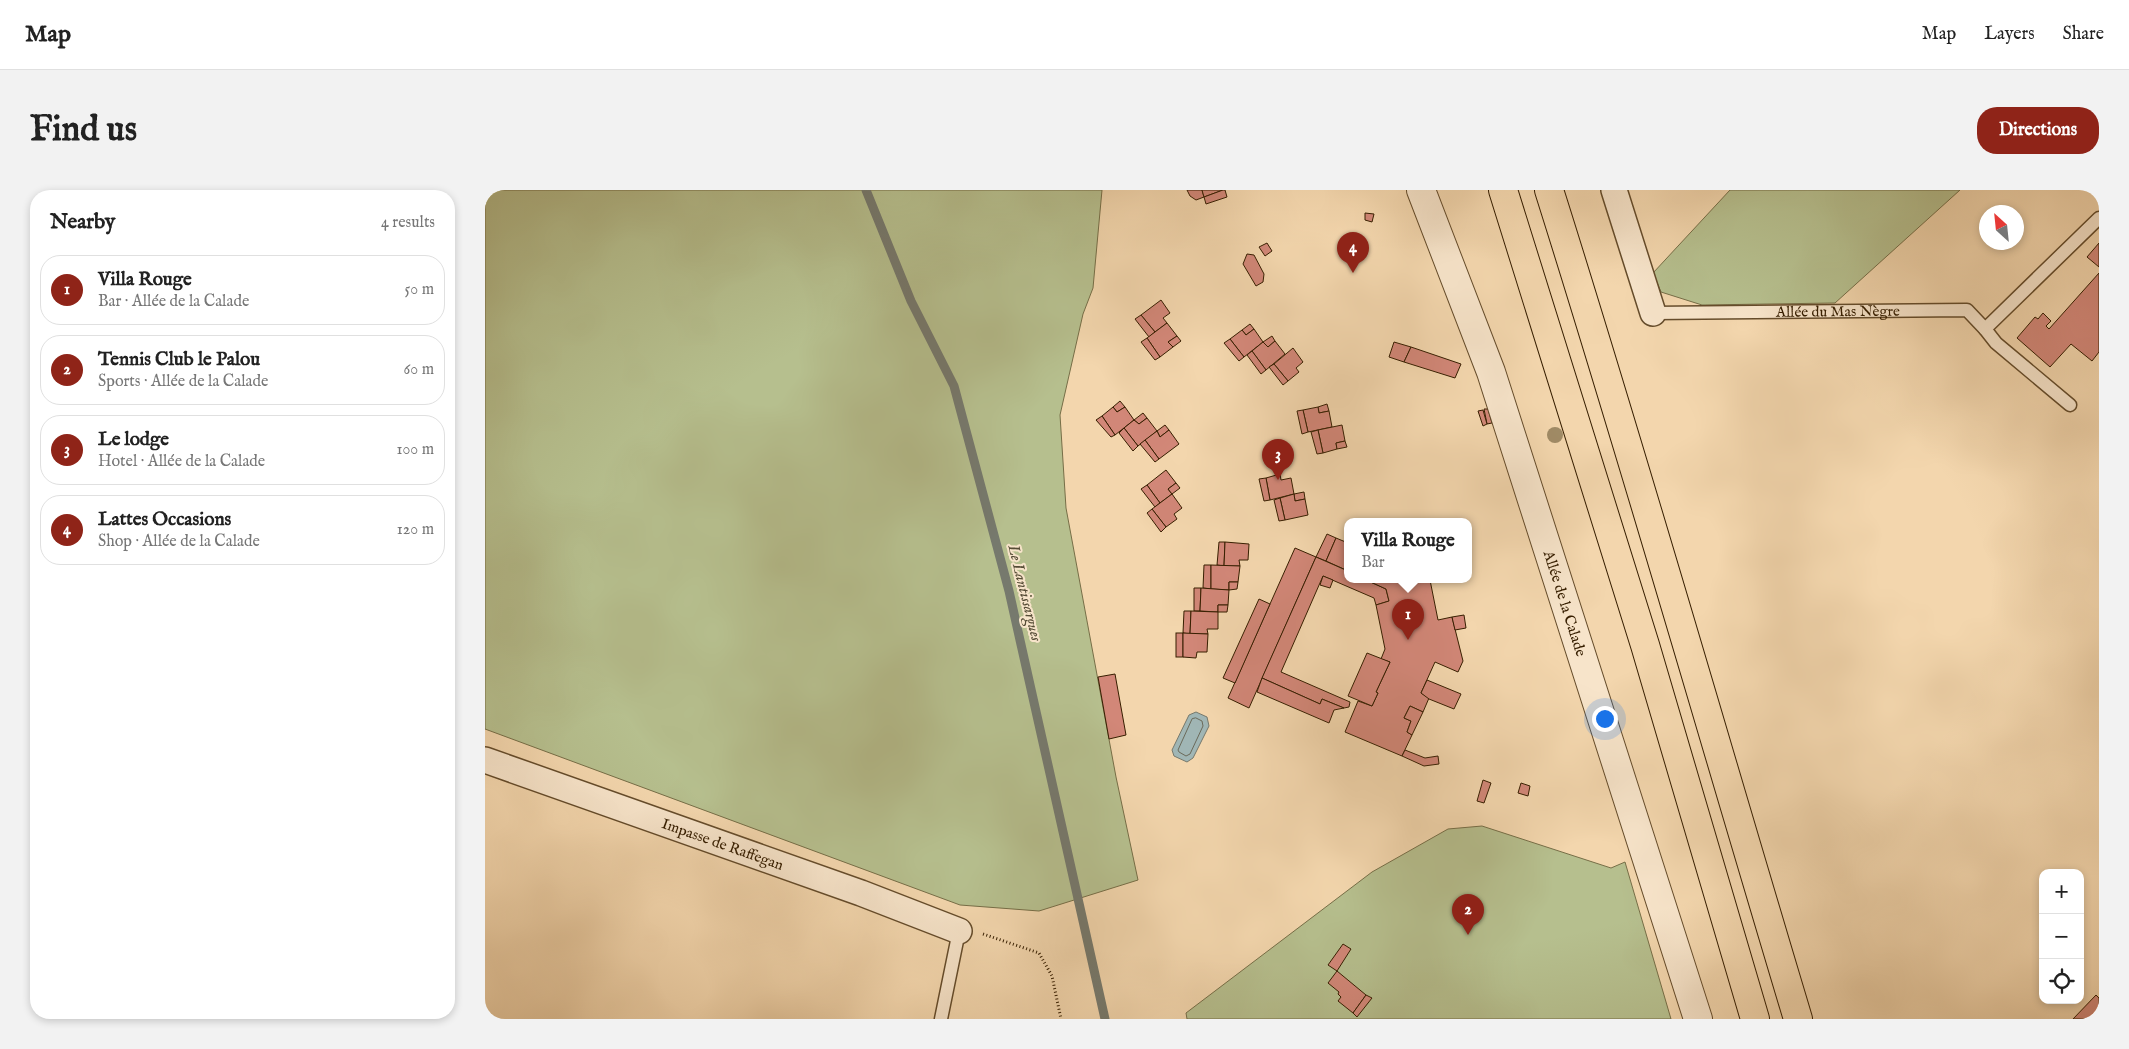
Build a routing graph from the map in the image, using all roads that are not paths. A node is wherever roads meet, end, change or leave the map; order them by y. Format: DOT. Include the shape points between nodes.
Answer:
graph roads {
  1 [pos="1421,190"];
  2 [pos="1503,190"];
  3 [pos="1549,190"];
  4 [pos="1614,190"];
  5 [pos="2099,218"];
  6 [pos="1653,313"];
  7 [pos="1985,329"];
  8 [pos="2070,405"];
  9 [pos="485,760"];
  10 [pos="959,931"];
  11 [pos="941,1019"];
  12 [pos="1698,1019"];
  13 [pos="1755,1019"];
  14 [pos="1799,1019"];
  1 -- 12 [label="street, Allée de la Calade" via="1491,372"];
  2 -- 13 [label="main road" via="1639,626"];
  3 -- 14 [label="main road"];
  4 -- 6 [label="street, Allée du Mas Nègre"];
  5 -- 7 [label="lane"];
  6 -- 7 [label="lane, Allée du Mas Nègre" via="1967,310"];
  7 -- 8 [label="lane, Allée du Mas Nègre" via="1996,343"];
  9 -- 10 [label="street, Impasse de Raffegan"];
  10 -- 11 [label="lane"];
}
